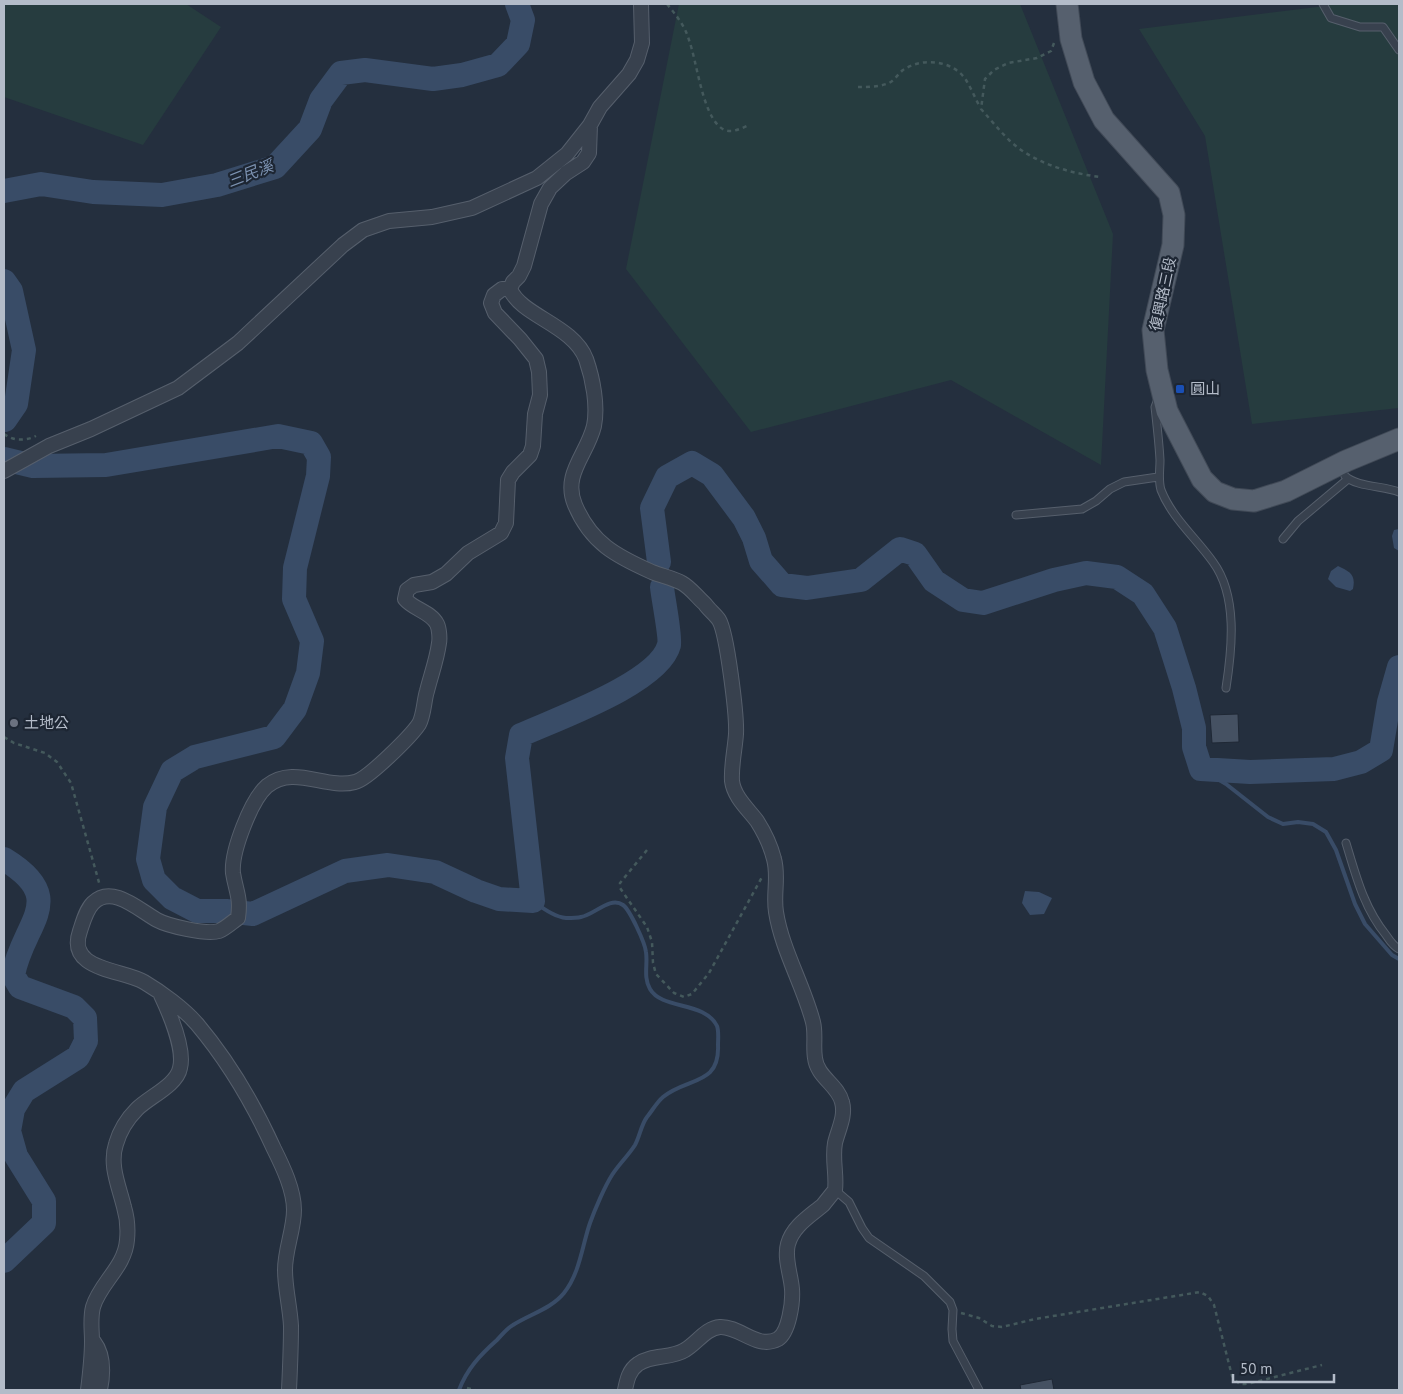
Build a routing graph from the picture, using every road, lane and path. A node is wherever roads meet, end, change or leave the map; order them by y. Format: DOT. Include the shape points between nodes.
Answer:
graph roads {
  1 [pos="641,4"];
  2 [pos="667,4"];
  3 [pos="1067,4"];
  4 [pos="1324,4"];
  5 [pos="1054,43"];
  6 [pos="1399,50"];
  7 [pos="858,87"];
  8 [pos="981,108"];
  9 [pos="590,125"];
  10 [pos="749,125"];
  11 [pos="1100,177"];
  12 [pos="510,289"];
  13 [pos="1161,391"];
  14 [pos="1399,438"];
  15 [pos="5,471"];
  16 [pos="1342,473"];
  17 [pos="1158,477"];
  18 [pos="1399,492"];
  19 [pos="1016,515"];
  20 [pos="1283,539"];
  21 [pos="1226,688"];
  22 [pos="4,736"];
  23 [pos="1346,843"];
  24 [pos="646,850"];
  25 [pos="774,859"];
  26 [pos="104,897"];
  27 [pos="1399,949"];
  28 [pos="159,992"];
  29 [pos="835,1190"];
  30 [pos="953,1310"];
  31 [pos="92,1339"];
  32 [pos="1322,1365"];
  33 [pos="467,1388"];
  34 [pos="88,1390"];
  35 [pos="100,1390"];
  36 [pos="289,1390"];
  37 [pos="475,1390"];
  38 [pos="625,1390"];
  39 [pos="979,1390"];
  1 -- 9 [label="street" via="642,43 637,60"];
  2 -- 10 [label="path" via="677,15 689,39 709,112 720,128 733,132"];
  3 -- 13 [label="main road, 復興路三段" via="1071,39 1084,82 1104,120 1169,193 1174,215 1174,245 1153,330"];
  4 -- 6 [label="lane" via="1331,18 1360,26 1382,27"];
  5 -- 8 [label="path" via="1051,51 1037,58 1008,63 994,70 986,79"];
  7 -- 8 [label="path" via="882,86 916,64 932,61 953,68 966,79"];
  8 -- 11 [label="path" via="1010,142 1033,157 1073,173"];
  9 -- 12 [label="street" via="588,153 583,162 550,188 540,204 524,266"];
  9 -- 15 [label="street" via="567,154 536,178 472,208 432,217 389,221 363,230 238,343 178,388 34,454"];
  12 -- 25 [label="street" via="522,304 566,334 585,358 596,408 594,425 570,481 575,506 592,534 605,548 684,584 722,625 737,731 732,779 734,789 757,822"];
  12 -- 26 [label="street" via="502,289 494,295 491,303 495,313 536,359 540,395 533,446 530,455 508,480 506,523 501,533 468,553 446,574 407,590 405,598 410,605 438,625 440,642 419,723 390,755 358,782 346,785 289,777 277,779 266,788 241,832 233,858 239,911 218,931 195,931 158,921 119,898"];
  13 -- 16 [label="main road, 復興路三段" via="1167,411 1202,479 1216,492 1233,499 1254,501"];
  13 -- 17 [label="lane" via="1155,407 1160,462"];
  14 -- 16 [label="main road, 復興路三段"];
  16 -- 18 [label="lane"];
  16 -- 20 [label="lane"];
  17 -- 19 [label="lane" via="1124,482 1082,509"];
  17 -- 21 [label="lane" via="1169,508 1214,563 1223,580 1232,633"];
  22 -- 26 [label="path" via="14,744 45,753 57,762 70,783"];
  23 -- 27 [label="lane" via="1369,909 1379,927"];
  24 -- 25 [label="path" via="620,882 620,888 647,928 656,974 674,993 684,997 692,994 710,974"];
  25 -- 29 [label="street" via="776,913 813,1024 814,1058 818,1070 843,1104 834,1144"];
  26 -- 28 [label="street" via="93,903 78,936 82,956 92,964 142,981"];
  28 -- 31 [label="street" via="179,1044 181,1067 177,1076 138,1108 122,1127 115,1146 113,1168 125,1208 127,1241 124,1254 94,1305"];
  28 -- 36 [label="street" via="196,1023 236,1075 258,1115 290,1188 294,1209 285,1271 290,1326"];
  29 -- 30 [label="lane" via="849,1202 869,1238 924,1276 950,1302"];
  29 -- 38 [label="street" via="797,1227 788,1244 793,1292 789,1321 779,1338 768,1342 728,1328 709,1330 674,1356 639,1363 631,1371"];
  30 -- 32 [label="path" via="1002,1327 1200,1292 1208,1296 1214,1305 1236,1382 1242,1385"];
  30 -- 39 [label="lane" via="953,1341"];
  31 -- 34 [label="street"];
  31 -- 35 [label="street" via="100,1350"];
  33 -- 37 [label="path"];
}
